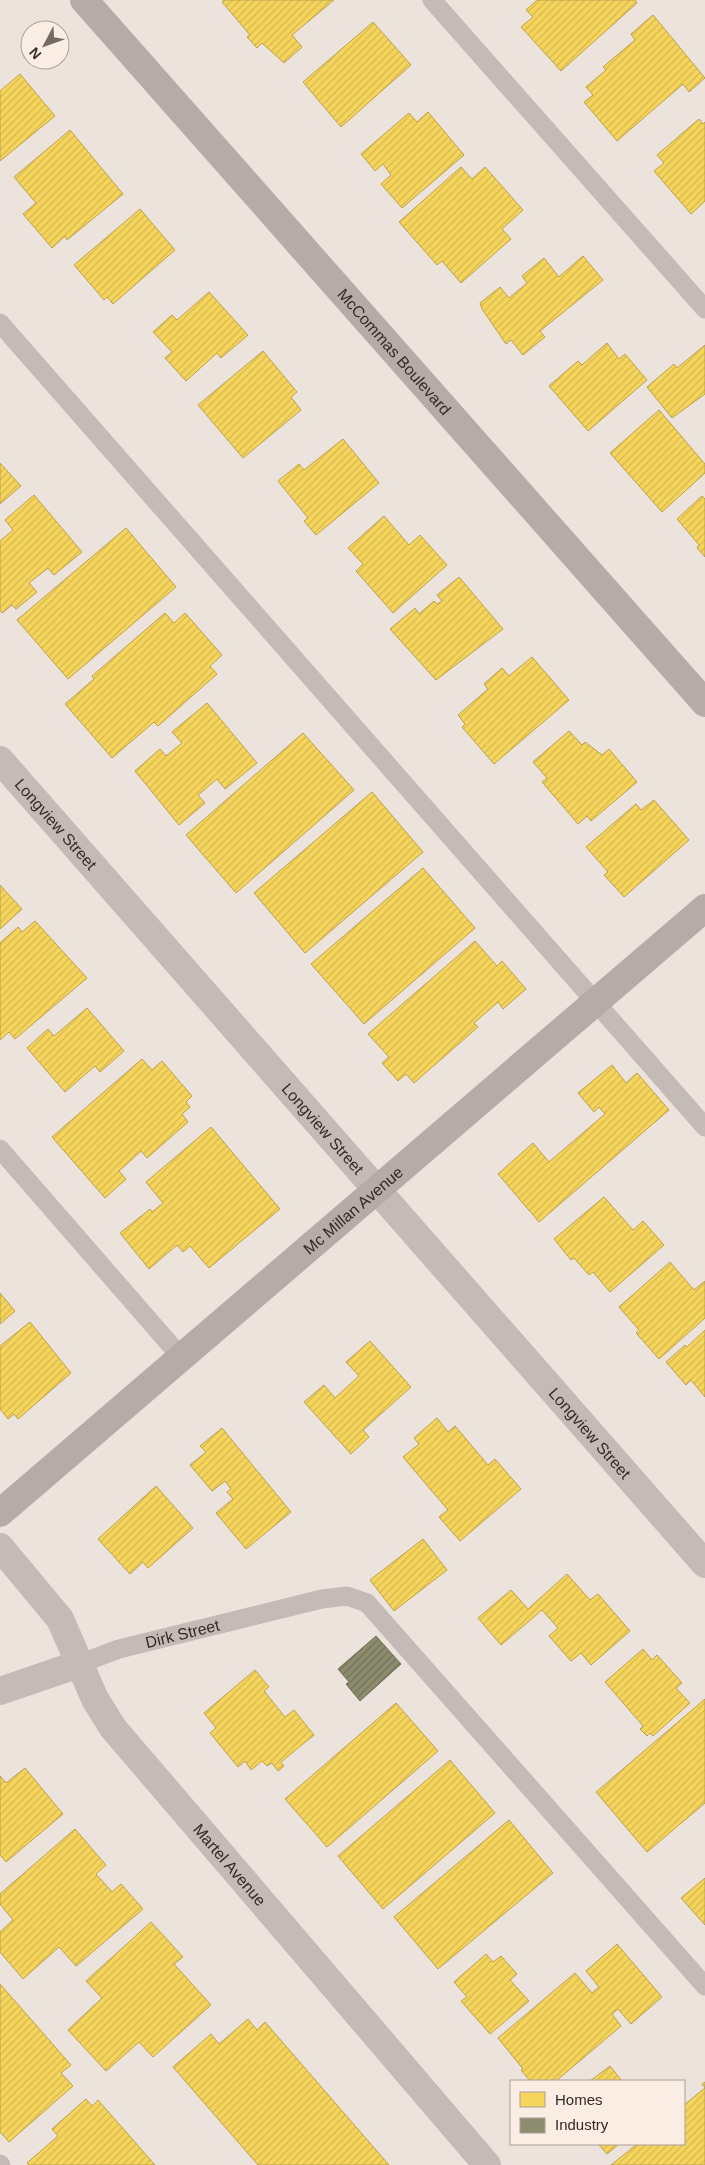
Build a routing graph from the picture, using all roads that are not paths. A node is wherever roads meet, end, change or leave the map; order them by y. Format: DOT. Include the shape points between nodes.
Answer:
graph roads {
  1 [pos="84,0"];
  2 [pos="432,0"];
  3 [pos="705,309"];
  4 [pos="0,323"];
  5 [pos="705,702"];
  6 [pos="0,760"];
  7 [pos="705,908"];
  8 [pos="596,1002"];
  9 [pos="705,1127"];
  10 [pos="0,1149"];
  11 [pos="375,1190"];
  12 [pos="181,1357"];
  13 [pos="0,1513"];
  14 [pos="0,1547"];
  15 [pos="705,1564"];
  16 [pos="79,1664"];
  17 [pos="0,1691"];
  18 [pos="705,1986"];
  19 [pos="487,2165"];
  1 -- 5 [label="street, McCommas Boulevard"];
  2 -- 3 [label="lane"];
  4 -- 8 [label="lane"];
  6 -- 11 [label="street, Longview Street"];
  7 -- 8 [label="street, Mc Millan Avenue"];
  8 -- 9 [label="lane"];
  8 -- 11 [label="street, Mc Millan Avenue"];
  10 -- 12 [label="lane"];
  11 -- 12 [label="street, Mc Millan Avenue"];
  11 -- 15 [label="street, Longview Street"];
  12 -- 13 [label="street, Mc Millan Avenue"];
  14 -- 16 [label="street, Martel Avenue" via="60,1619"];
  16 -- 17 [label="street, Dirk Street"];
  16 -- 18 [label="lane, Dirk Street" via="119,1649 322,1598 347,1596 367,1603"];
  16 -- 19 [label="street, Martel Avenue" via="113,1728"];
}
